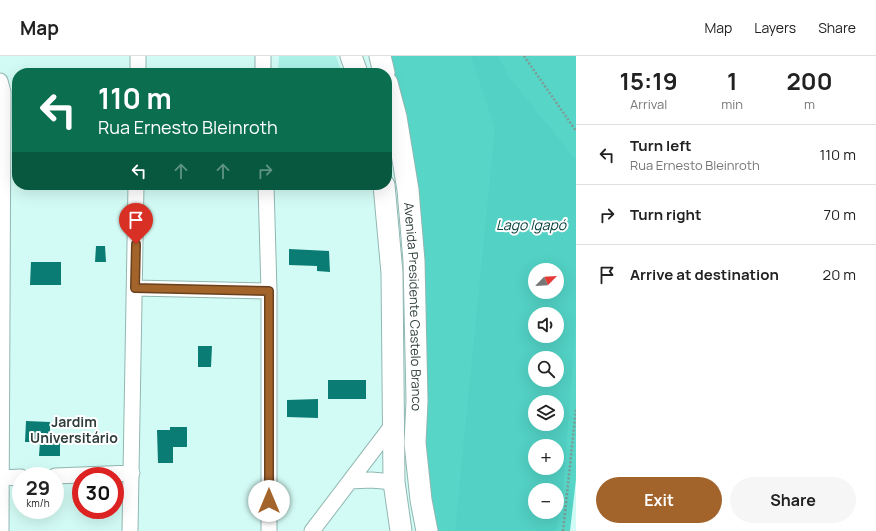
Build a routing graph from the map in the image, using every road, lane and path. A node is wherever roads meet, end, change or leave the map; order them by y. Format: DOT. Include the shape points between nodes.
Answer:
graph roads {
  1 [pos="138,56"];
  2 [pos="263,56"];
  3 [pos="351,56"];
  4 [pos="380,56"];
  5 [pos="524,56"];
  6 [pos="138,68"];
  7 [pos="263,68"];
  8 [pos="355,68"];
  9 [pos="383,68"];
  10 [pos="0,81"];
  11 [pos="392,102"];
  12 [pos="576,131"];
  13 [pos="136,190"];
  14 [pos="266,190"];
  15 [pos="384,190"];
  16 [pos="135,288"];
  17 [pos="269,291"];
  18 [pos="576,410"];
  19 [pos="394,422"];
  20 [pos="132,473"];
  21 [pos="64,476"];
  22 [pos="1,478"];
  23 [pos="12,478"];
  24 [pos="350,481"];
  25 [pos="394,482"];
  26 [pos="1,531"];
  27 [pos="130,531"];
  28 [pos="269,531"];
  29 [pos="312,531"];
  30 [pos="401,531"];
  31 [pos="427,531"];
  32 [pos="563,531"];
  1 -- 6 [label="street"];
  2 -- 7 [label="street"];
  3 -- 8 [label="main road"];
  4 -- 9 [label="main road"];
  5 -- 12 [label="path"];
  10 -- 22 [label="street" via="3,92"];
  11 -- 31 [label="main road, Avenida Presidente Castelo Branco" via="408,190 414,269 415,443"];
  13 -- 16 [label="street"];
  14 -- 17 [label="street"];
  15 -- 19 [label="main road, Avenida Presidente Castelo Branco" via="392,273"];
  16 -- 17 [label="street"];
  16 -- 20 [label="street"];
  17 -- 28 [label="street"];
  18 -- 32 [label="path"];
  19 -- 24 [label="street"];
  19 -- 25 [label="main road, Avenida Presidente Castelo Branco"];
  20 -- 21 [label="street"];
  20 -- 27 [label="street"];
  22 -- 23 [label="street"];
  22 -- 26 [label="street"];
  24 -- 25 [label="street"];
  24 -- 29 [label="street"];
  25 -- 30 [label="main road, Avenida Presidente Castelo Branco"];
}
